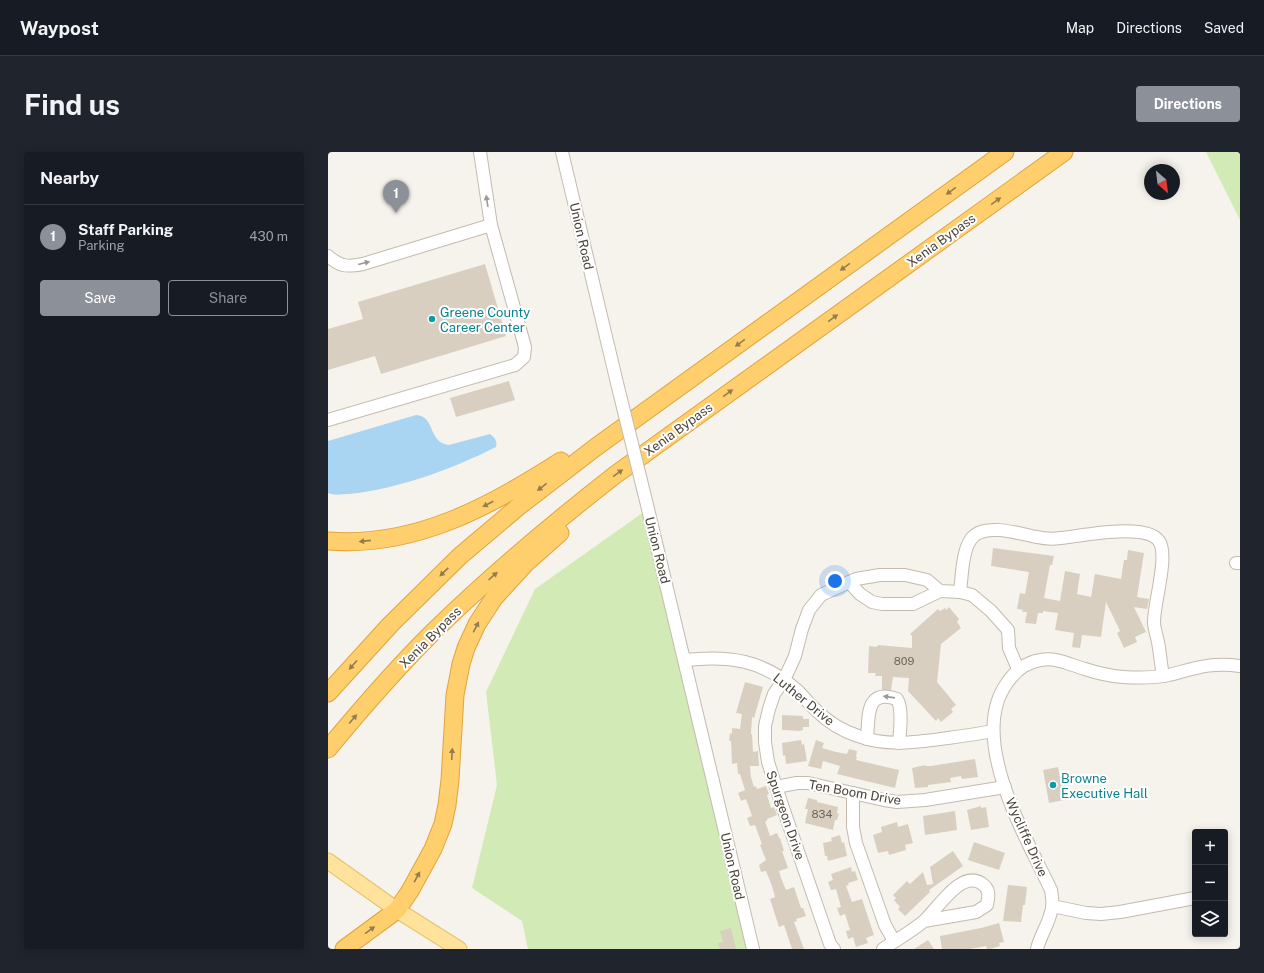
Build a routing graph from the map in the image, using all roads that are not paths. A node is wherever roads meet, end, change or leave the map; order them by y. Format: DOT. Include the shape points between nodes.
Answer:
graph roads {
  1 [pos="480,152"];
  2 [pos="562,152"];
  3 [pos="1005,152"];
  4 [pos="1064,152"];
  5 [pos="491,225"];
  6 [pos="328,256"];
  7 [pos="328,420"];
  8 [pos="596,447"];
  9 [pos="597,489"];
  10 [pos="328,541"];
  11 [pos="849,582"];
  12 [pos="940,591"];
  13 [pos="960,592"];
  14 [pos="685,660"];
  15 [pos="1240,666"];
  16 [pos="1018,669"];
  17 [pos="1163,676"];
  18 [pos="784,680"];
  19 [pos="328,693"];
  20 [pos="993,731"];
  21 [pos="867,739"];
  22 [pos="899,743"];
  23 [pos="328,749"];
  24 [pos="776,786"];
  25 [pos="1005,787"];
  26 [pos="853,793"];
  27 [pos="328,861"];
  28 [pos="1192,899"];
  29 [pos="1052,906"];
  30 [pos="396,910"];
  31 [pos="924,921"];
  32 [pos="894,941"];
  33 [pos="344,949"];
  34 [pos="459,949"];
  35 [pos="753,949"];
  36 [pos="834,949"];
  37 [pos="883,949"];
  38 [pos="1037,949"];
  5 -- 1 [label="street, one-way"];
  2 -- 14 [label="street, Union Road, bridge"];
  3 -- 8 [label="highway, one-way"];
  9 -- 4 [label="highway, Xenia Bypass, one-way"];
  6 -- 5 [label="street, one-way" via="348,267"];
  5 -- 7 [label="street" via="525,347 524,357 515,365"];
  8 -- 10 [label="highway, one-way" via="577,450 493,501 440,525 387,539"];
  8 -- 19 [label="highway, one-way" via="460,556 390,625"];
  23 -- 9 [label="highway, Xenia Bypass, one-way" via="431,634 524,548"];
  30 -- 9 [label="highway, one-way" via="410,891 433,849 443,824 450,780 455,695 461,664 472,636 486,610 509,581 580,515"];
  11 -- 12 [label="street, Spurgeon Drive" via="880,575 905,575 926,580"];
  11 -- 12 [label="street" via="860,594 872,602 882,604 913,604"];
  11 -- 18 [label="street, Spurgeon Drive" via="821,595 809,610 795,656"];
  12 -- 13 [label="street"];
  13 -- 16 [label="street" via="972,595 991,610 1008,630 1009,648"];
  13 -- 17 [label="street" via="968,543 974,535 983,530 992,529 1043,538 1130,530 1152,535 1161,546 1162,563 1154,622"];
  14 -- 18 [label="street, Luther Drive" via="731,658 754,664"];
  14 -- 35 [label="street, Union Road"];
  15 -- 17 [label="street, Wycliffe Drive" via="1204,665"];
  16 -- 17 [label="street, Wycliffe Drive" via="1035,661 1051,659 1105,675"];
  16 -- 20 [label="street, Wycliffe Drive" via="1000,696"];
  18 -- 21 [label="street, Luther Drive" via="827,720 846,732"];
  18 -- 24 [label="street, Spurgeon Drive" via="772,700 765,726 766,752"];
  20 -- 22 [label="street, Luther Drive"];
  20 -- 25 [label="street, Wycliffe Drive"];
  21 -- 22 [label="street, Luther Drive"];
  22 -- 21 [label="street, one-way" via="900,703 897,699 887,696 874,700 870,708"];
  24 -- 26 [label="street, Ten Boom Drive" via="808,783"];
  24 -- 36 [label="street, Spurgeon Drive" via="830,944"];
  25 -- 26 [label="street, Ten Boom Drive" via="908,802"];
  25 -- 29 [label="street, Wycliffe Drive" via="1014,814 1051,890"];
  26 -- 32 [label="street" via="853,827 856,843 885,924"];
  27 -- 30 [label="main road"];
  28 -- 29 [label="street" via="1101,914"];
  29 -- 38 [label="street, Wycliffe Drive"];
  33 -- 30 [label="highway, one-way"];
  30 -- 34 [label="main road"];
  31 -- 31 [label="street" via="953,889 967,881 979,882 986,886 989,895 987,904 976,912"];
  31 -- 32 [label="street"];
  32 -- 37 [label="street"];
}
